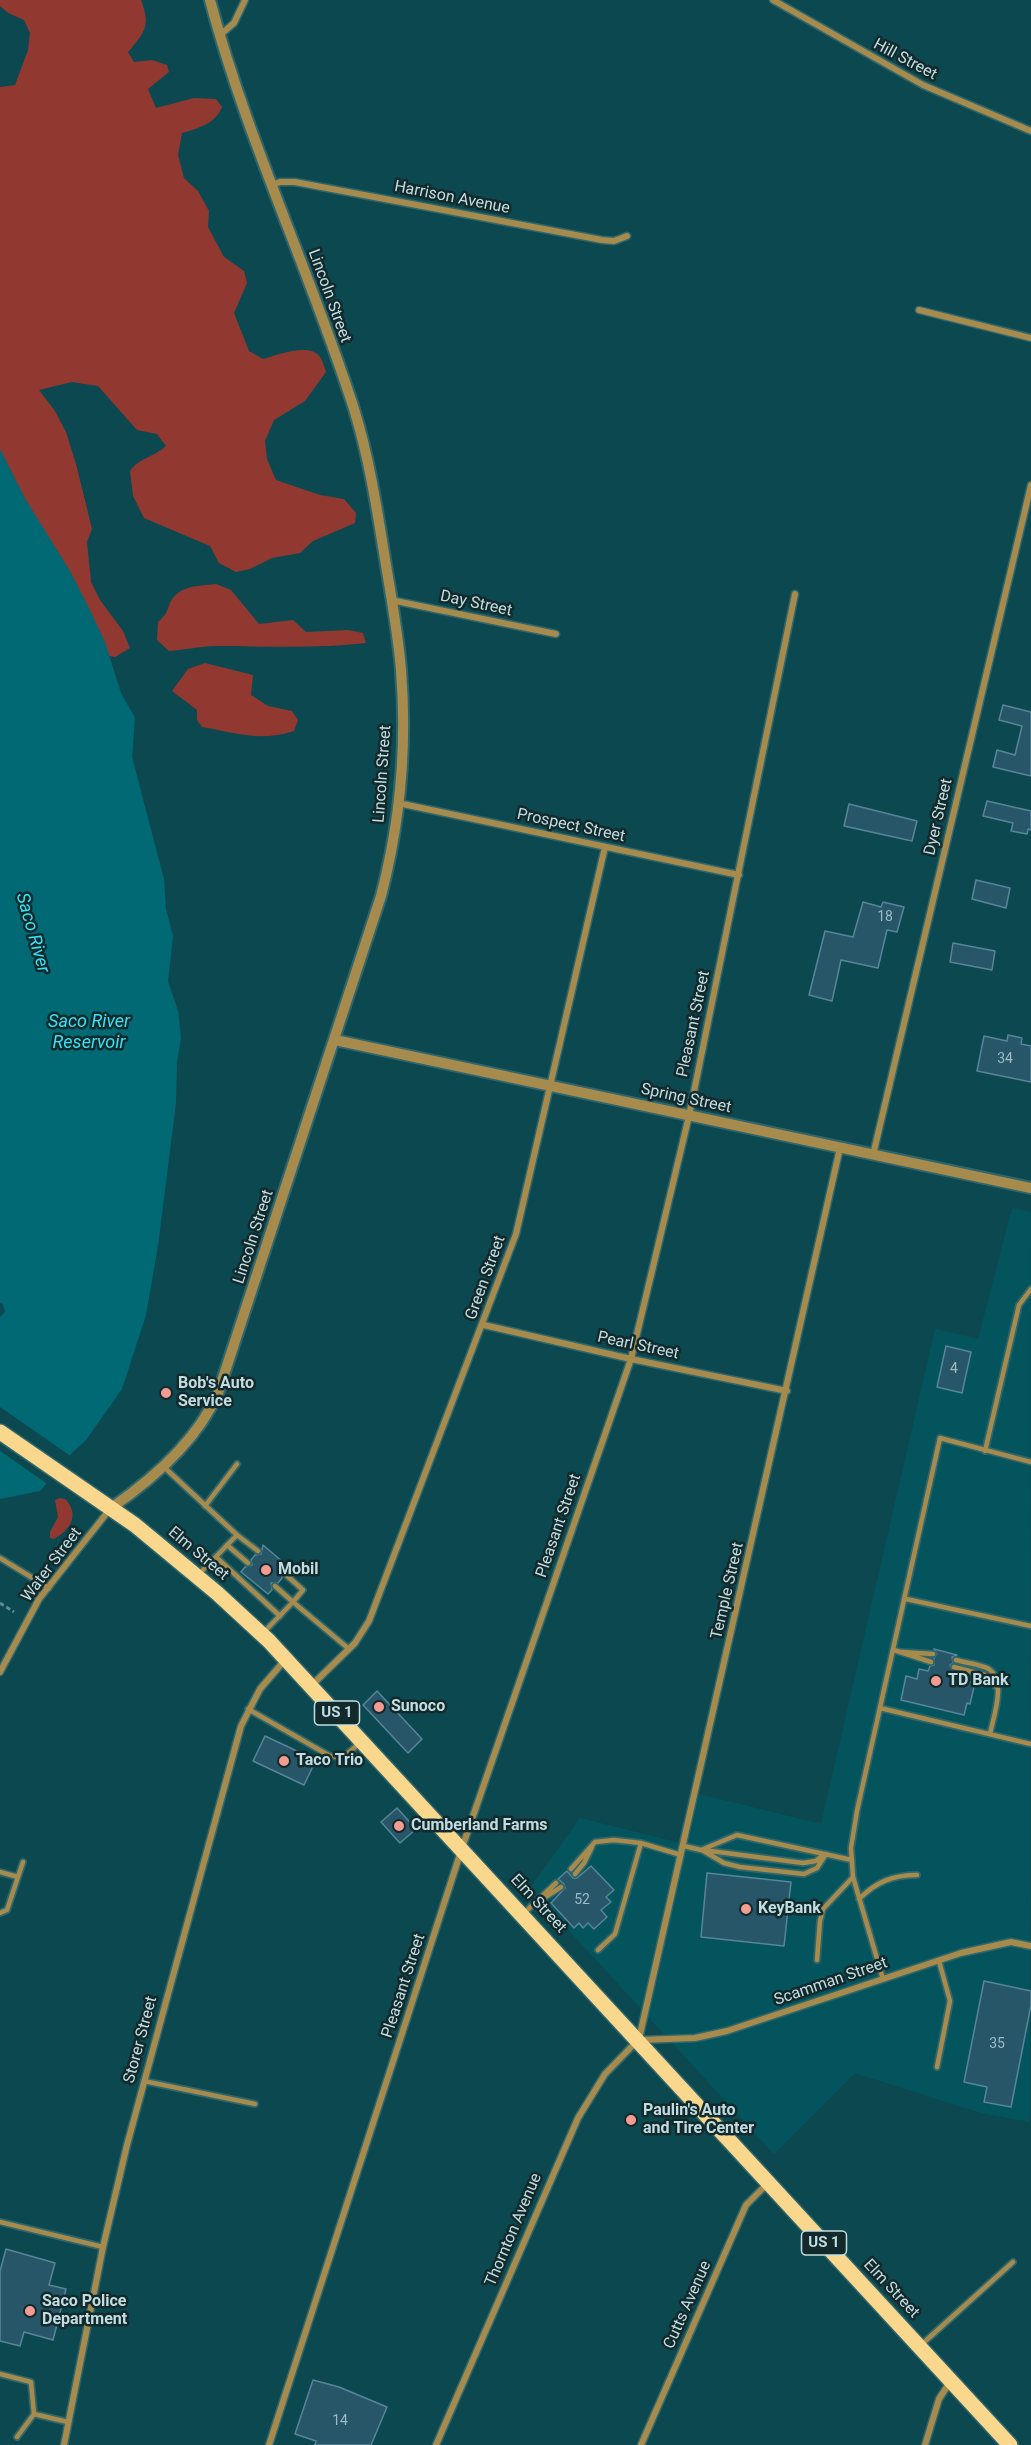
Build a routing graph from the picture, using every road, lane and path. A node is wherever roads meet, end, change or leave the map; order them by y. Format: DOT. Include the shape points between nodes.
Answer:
graph roads {
  1 [pos="210,0"];
  2 [pos="245,0"];
  3 [pos="773,0"];
  4 [pos="219,36"];
  5 [pos="1031,131"];
  6 [pos="272,185"];
  7 [pos="627,236"];
  8 [pos="919,310"];
  9 [pos="1031,338"];
  10 [pos="1031,485"];
  11 [pos="795,594"];
  12 [pos="392,600"];
  13 [pos="556,634"];
  14 [pos="397,803"];
  15 [pos="605,847"];
  16 [pos="739,875"];
  17 [pos="335,1040"];
  18 [pos="552,1085"];
  19 [pos="689,1116"];
  20 [pos="840,1148"];
  21 [pos="873,1155"];
  22 [pos="1031,1188"];
  23 [pos="1031,1289"];
  24 [pos="484,1325"];
  25 [pos="631,1359"];
  26 [pos="787,1391"];
  27 [pos="0,1431"];
  28 [pos="985,1451"];
  29 [pos="1031,1462"];
  30 [pos="237,1464"];
  31 [pos="162,1465"];
  32 [pos="205,1506"];
  33 [pos="111,1508"];
  34 [pos="237,1535"];
  35 [pos="227,1545"];
  36 [pos="258,1551"];
  37 [pos="216,1557"];
  38 [pos="0,1558"];
  39 [pos="248,1563"];
  40 [pos="285,1574"];
  41 [pos="197,1576"];
  42 [pos="275,1586"];
  43 [pos="49,1588"];
  44 [pos="906,1599"];
  45 [pos="293,1602"];
  46 [pos="0,1603"];
  47 [pos="14,1612"];
  48 [pos="280,1616"];
  49 [pos="1031,1626"];
  50 [pos="262,1634"];
  51 [pos="350,1649"];
  52 [pos="897,1651"];
  53 [pos="933,1654"];
  54 [pos="286,1659"];
  55 [pos="956,1660"];
  56 [pos="931,1662"];
  57 [pos="954,1667"];
  58 [pos="0,1672"];
  59 [pos="311,1685"];
  60 [pos="998,1694"];
  61 [pos="880,1708"];
  62 [pos="248,1709"];
  63 [pos="990,1734"];
  64 [pos="362,1740"];
  65 [pos="1031,1744"];
  66 [pos="641,1843"];
  67 [pos="684,1846"];
  68 [pos="462,1848"];
  69 [pos="701,1850"];
  70 [pos="826,1854"];
  71 [pos="681,1855"];
  72 [pos="852,1860"];
  73 [pos="23,1863"];
  74 [pos="573,1871"];
  75 [pos="0,1872"];
  76 [pos="917,1875"];
  77 [pos="18,1877"];
  78 [pos="853,1877"];
  79 [pos="559,1885"];
  80 [pos="859,1899"];
  81 [pos="0,1913"];
  82 [pos="523,1914"];
  83 [pos="1031,1946"];
  84 [pos="598,1950"];
  85 [pos="817,1960"];
  86 [pos="939,1961"];
  87 [pos="883,1978"];
  88 [pos="639,2040"];
  89 [pos="937,2067"];
  90 [pos="144,2081"];
  91 [pos="255,2104"];
  92 [pos="768,2183"];
  93 [pos="0,2222"];
  94 [pos="103,2247"];
  95 [pos="1013,2262"];
  96 [pos="920,2347"];
  97 [pos="0,2374"];
  98 [pos="951,2381"];
  99 [pos="34,2414"];
  100 [pos="68,2422"];
  101 [pos="16,2438"];
  102 [pos="64,2445"];
  103 [pos="269,2445"];
  104 [pos="436,2445"];
  105 [pos="641,2445"];
  106 [pos="925,2445"];
  107 [pos="1010,2445"];
  1 -- 4 [label="street, Lincoln Street"];
  2 -- 4 [label="street" via="234,23"];
  3 -- 5 [label="street, Hill Street" via="923,85"];
  4 -- 6 [label="street, Lincoln Street"];
  6 -- 7 [label="street, Harrison Avenue" via="295,182 602,240"];
  6 -- 12 [label="street, Lincoln Street" via="358,423"];
  8 -- 9 [label="street"];
  10 -- 21 [label="street, Dyer Street"];
  11 -- 16 [label="street, Pleasant Street"];
  12 -- 13 [label="street, Day Street"];
  12 -- 14 [label="street, Lincoln Street" via="402,703"];
  14 -- 15 [label="street, Prospect Street"];
  14 -- 17 [label="street, Lincoln Street" via="389,866"];
  15 -- 16 [label="street, Prospect Street"];
  15 -- 18 [label="street, Green Street"];
  16 -- 19 [label="street, Pleasant Street"];
  17 -- 18 [label="street, Spring Street"];
  17 -- 31 [label="street, Lincoln Street" via="218,1393 203,1422"];
  18 -- 19 [label="street, Spring Street"];
  18 -- 24 [label="street, Green Street" via="516,1234"];
  19 -- 20 [label="street, Spring Street"];
  19 -- 25 [label="street, Pleasant Street"];
  20 -- 21 [label="street, Spring Street"];
  20 -- 26 [label="street, Temple Street"];
  21 -- 22 [label="street, Spring Street"];
  23 -- 28 [label="lane" via="1019,1305"];
  24 -- 25 [label="street, Pearl Street"];
  24 -- 51 [label="street, Green Street" via="369,1621"];
  25 -- 26 [label="street, Pearl Street"];
  25 -- 68 [label="street, Pleasant Street"];
  26 -- 67 [label="street, Temple Street"];
  27 -- 33 [label="main road, Elm Street / US 1"];
  28 -- 29 [label="lane"];
  28 -- 44 [label="lane" via="940,1438"];
  30 -- 32 [label="lane"];
  31 -- 32 [label="lane"];
  31 -- 33 [label="street, Lincoln Street"];
  32 -- 34 [label="lane"];
  33 -- 41 [label="main road, Elm Street / US 1"];
  33 -- 43 [label="street, Water Street"];
  34 -- 35 [label="lane"];
  34 -- 36 [label="lane"];
  35 -- 37 [label="lane"];
  35 -- 39 [label="lane"];
  37 -- 41 [label="lane"];
  37 -- 48 [label="lane"];
  38 -- 43 [label="lane"];
  40 -- 45 [label="lane" via="303,1590"];
  41 -- 50 [label="main road, Elm Street / US 1"];
  42 -- 45 [label="lane"];
  43 -- 58 [label="street, Water Street" via="39,1599"];
  44 -- 49 [label="lane"];
  44 -- 52 [label="lane"];
  45 -- 48 [label="lane"];
  45 -- 51 [label="lane"];
  46 -- 47 [label="path"];
  48 -- 50 [label="lane"];
  50 -- 54 [label="main road, Elm Street / US 1"];
  51 -- 59 [label="street, Green Street"];
  52 -- 53 [label="lane"];
  52 -- 56 [label="lane"];
  52 -- 61 [label="lane"];
  54 -- 59 [label="main road, Elm Street / US 1"];
  54 -- 62 [label="street, Storer Street"];
  55 -- 60 [label="lane" via="992,1671"];
  57 -- 60 [label="lane" via="985,1675"];
  59 -- 64 [label="main road, Elm Street / US 1"];
  60 -- 63 [label="lane"];
  61 -- 63 [label="lane"];
  61 -- 72 [label="lane" via="857,1811"];
  62 -- 64 [label="lane" via="330,1756 347,1755"];
  62 -- 90 [label="street, Storer Street"];
  63 -- 65 [label="lane"];
  64 -- 68 [label="main road, Elm Street / US 1"];
  66 -- 71 [label="lane"];
  66 -- 74 [label="lane" via="595,1842"];
  66 -- 84 [label="lane" via="615,1934"];
  67 -- 69 [label="lane"];
  67 -- 71 [label="street, Temple Street"];
  68 -- 82 [label="main road, Elm Street / US 1"];
  68 -- 103 [label="street, Pleasant Street"];
  69 -- 70 [label="lane" via="803,1863"];
  69 -- 70 [label="lane" via="737,1834"];
  69 -- 70 [label="lane" via="730,1865 804,1874 817,1868"];
  70 -- 72 [label="lane"];
  71 -- 88 [label="street, Temple Street"];
  72 -- 78 [label="lane"];
  73 -- 77 [label="lane"];
  75 -- 77 [label="lane"];
  76 -- 80 [label="lane" via="882,1881"];
  77 -- 81 [label="lane" via="7,1911"];
  78 -- 80 [label="lane"];
  78 -- 85 [label="lane" via="824,1909"];
  79 -- 82 [label="lane"];
  80 -- 87 [label="lane"];
  82 -- 88 [label="main road, Elm Street / US 1"];
  83 -- 86 [label="street, Scamman Street" via="1011,1942 991,1945"];
  86 -- 87 [label="street, Scamman Street"];
  86 -- 89 [label="lane" via="950,2001"];
  87 -- 88 [label="street, Scamman Street" via="727,2031 695,2038"];
  88 -- 92 [label="main road, Elm Street / US 1"];
  88 -- 104 [label="street, Thornton Avenue" via="605,2074 578,2118"];
  90 -- 91 [label="lane"];
  90 -- 94 [label="street, Storer Street"];
  92 -- 96 [label="main road, Elm Street / US 1"];
  92 -- 105 [label="street, Cutts Avenue" via="746,2205"];
  93 -- 94 [label="lane"];
  94 -- 100 [label="street, Storer Street"];
  95 -- 96 [label="lane"];
  96 -- 98 [label="main road, Elm Street / US 1"];
  97 -- 99 [label="lane" via="31,2382"];
  98 -- 106 [label="street" via="939,2398"];
  98 -- 107 [label="main road, Elm Street / US 1"];
  99 -- 100 [label="lane"];
  99 -- 101 [label="lane"];
  100 -- 102 [label="street, Storer Street"];
}
